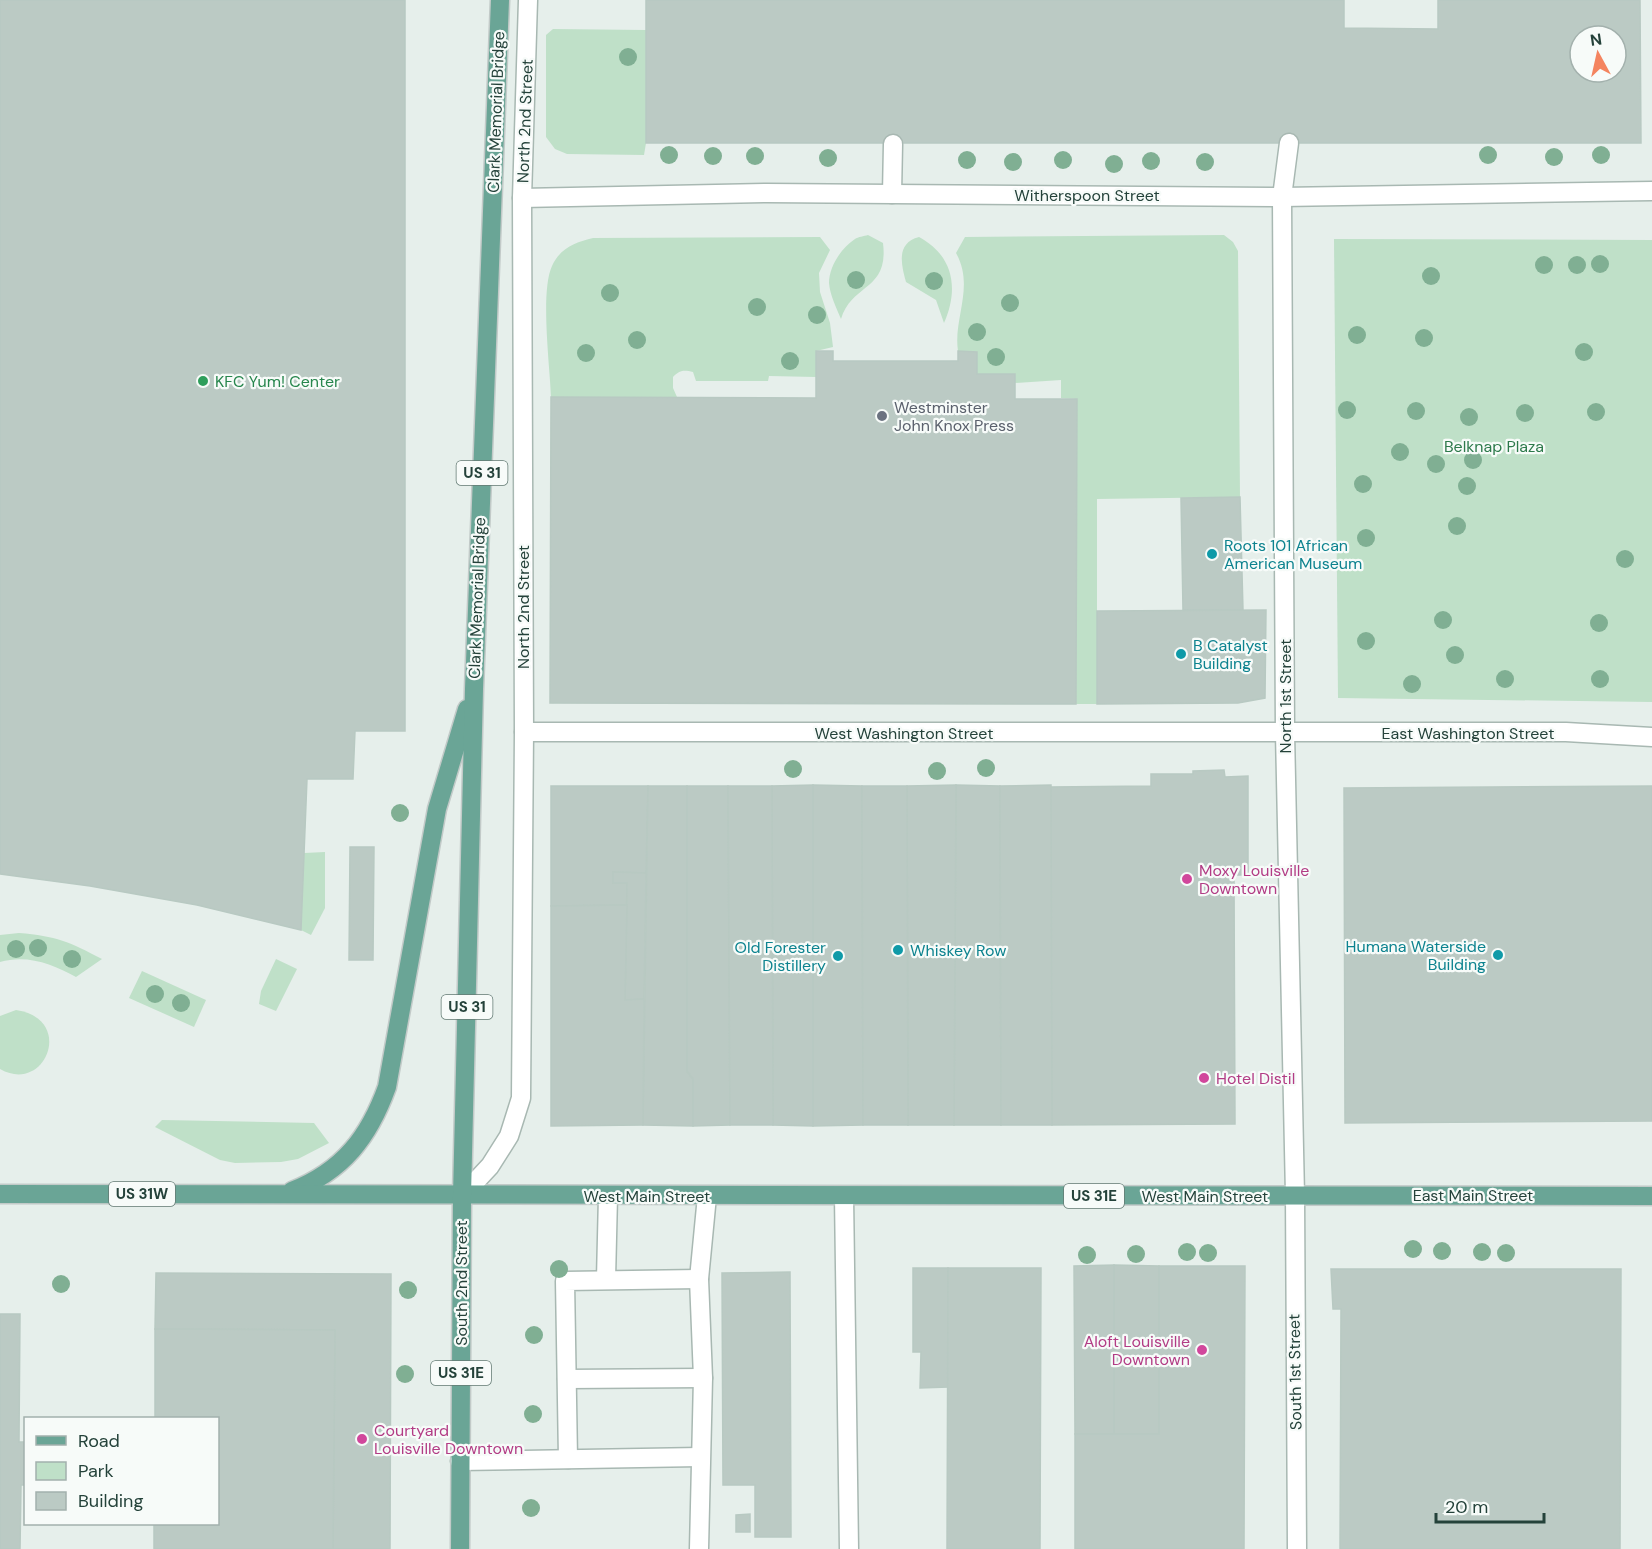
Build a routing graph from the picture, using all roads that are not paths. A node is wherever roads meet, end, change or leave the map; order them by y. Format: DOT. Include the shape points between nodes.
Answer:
graph roads {
  1 [pos="500,0"];
  2 [pos="528,0"];
  3 [pos="1289,143"];
  4 [pos="893,144"];
  5 [pos="1652,191"];
  6 [pos="892,194"];
  7 [pos="1282,197"];
  8 [pos="522,198"];
  9 [pos="474,688"];
  10 [pos="524,732"];
  11 [pos="1285,733"];
  12 [pos="1652,737"];
  13 [pos="0,1194"];
  14 [pos="285,1194"];
  15 [pos="1295,1195"];
  16 [pos="462,1196"];
  17 [pos="608,1196"];
  18 [pos="707,1196"];
  19 [pos="844,1196"];
  20 [pos="1652,1196"];
  21 [pos="606,1279"];
  22 [pos="699,1279"];
  23 [pos="703,1378"];
  24 [pos="567,1379"];
  25 [pos="700,1457"];
  26 [pos="568,1459"];
  27 [pos="460,1461"];
  28 [pos="460,1549"];
  29 [pos="699,1549"];
  30 [pos="849,1549"];
  31 [pos="1297,1549"];
  1 -- 9 [label="main road, Clark Memorial Bridge / US 31"];
  2 -- 8 [label="street, North 2nd Street"];
  3 -- 7 [label="street, North 1st Street"];
  4 -- 6 [label="street"];
  5 -- 7 [label="street, Witherspoon Street"];
  6 -- 7 [label="street, Witherspoon Street"];
  6 -- 8 [label="street, Witherspoon Street"];
  7 -- 11 [label="street, North 1st Street"];
  8 -- 10 [label="street, North 2nd Street"];
  9 -- 14 [label="main road" via="437,809 389,1078 378,1112 347,1157 308,1185"];
  9 -- 16 [label="main road, Clark Memorial Bridge / US 31"];
  10 -- 11 [label="street, West Washington Street"];
  10 -- 16 [label="street, North 2nd Street" via="521,1098 509,1136 490,1166"];
  11 -- 12 [label="street, East Washington Street" via="1566,732"];
  11 -- 15 [label="street, North 1st Street"];
  13 -- 14 [label="main road, West Main Street / US 31W"];
  14 -- 16 [label="main road, West Main Street / US 31E"];
  15 -- 19 [label="main road, West Main Street / US 31E"];
  15 -- 20 [label="main road, East Main Street / US 31E"];
  15 -- 31 [label="street, South 1st Street"];
  16 -- 17 [label="main road, West Main Street / US 31E"];
  16 -- 27 [label="main road, South 2nd Street / US 31E"];
  17 -- 18 [label="main road, West Main Street / US 31E"];
  17 -- 21 [label="street"];
  18 -- 19 [label="main road, West Main Street / US 31E"];
  18 -- 22 [label="street"];
  19 -- 30 [label="street"];
  21 -- 22 [label="street"];
  21 -- 24 [label="street" via="565,1281"];
  22 -- 23 [label="street"];
  23 -- 24 [label="street"];
  23 -- 25 [label="street"];
  24 -- 26 [label="street"];
  25 -- 26 [label="street"];
  25 -- 29 [label="street"];
  26 -- 27 [label="street"];
  27 -- 28 [label="main road, South 2nd Street / US 31E"];
}
